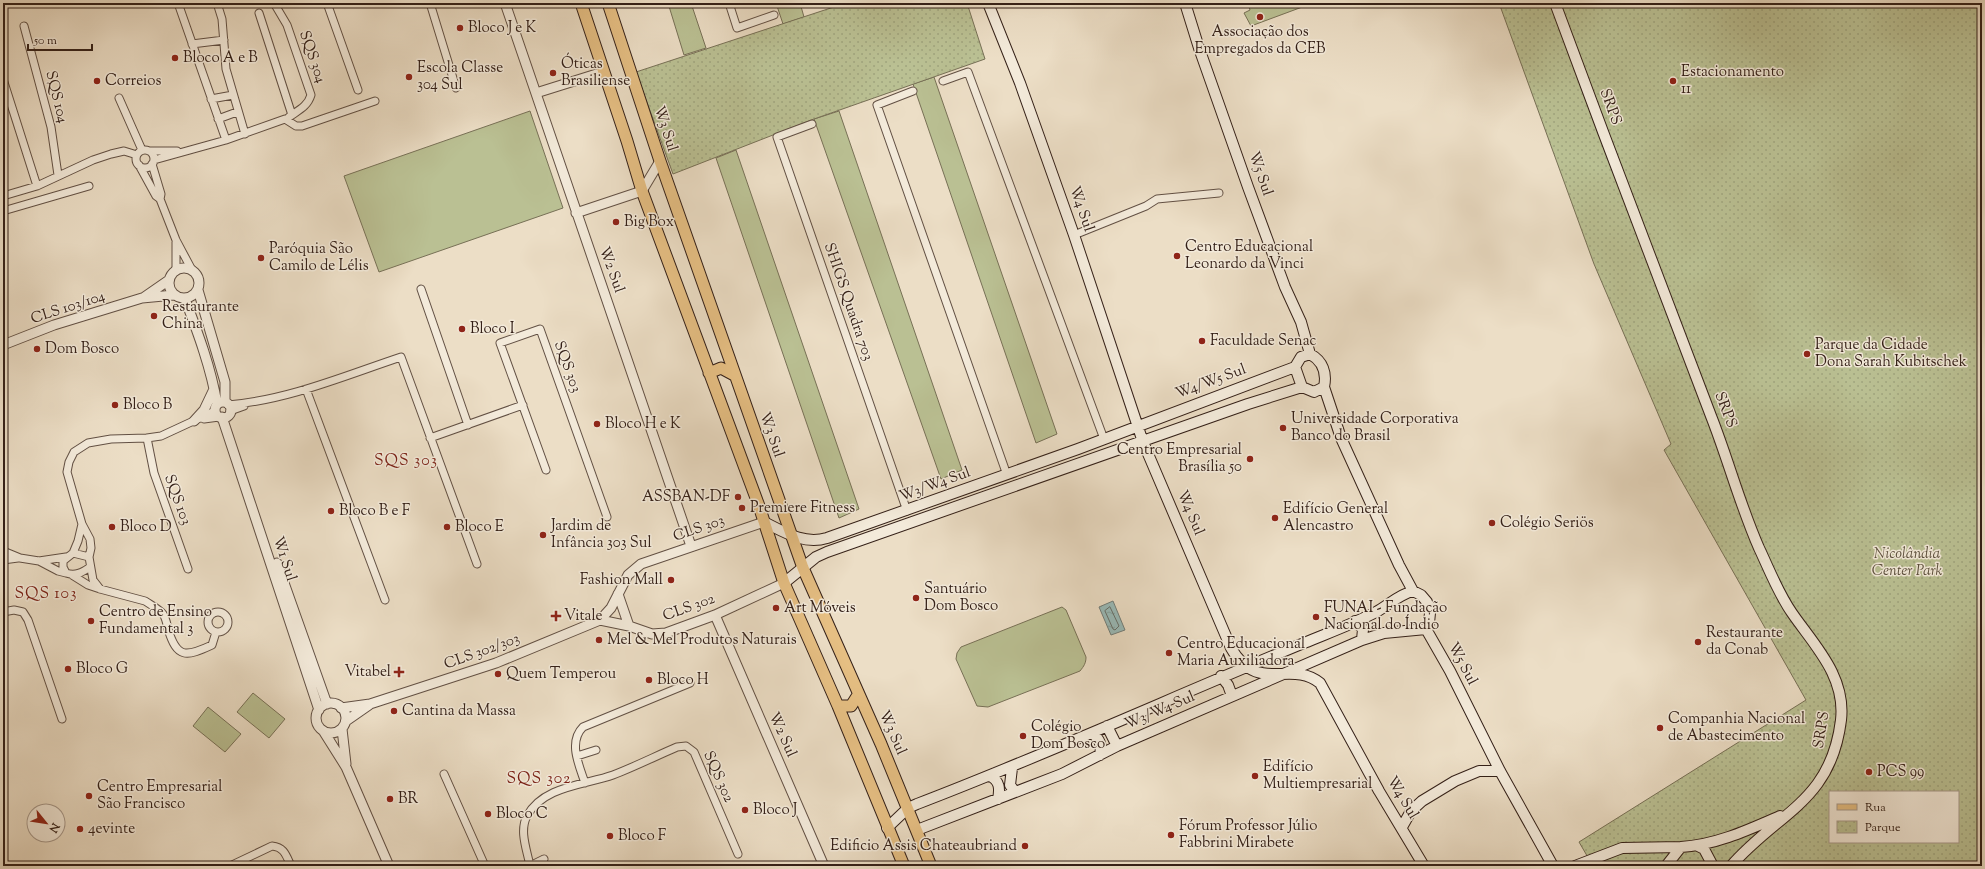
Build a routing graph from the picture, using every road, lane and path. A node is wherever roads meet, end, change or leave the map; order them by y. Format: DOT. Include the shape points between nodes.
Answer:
graph roads {
  1 [pos="178,3"];
  2 [pos="217,3"];
  3 [pos="274,3"];
  4 [pos="327,3"];
  5 [pos="430,3"];
  6 [pos="505,3"];
  7 [pos="581,3"];
  8 [pos="608,3"];
  9 [pos="729,3"];
  10 [pos="988,3"];
  11 [pos="1185,3"];
  12 [pos="1555,3"];
  13 [pos="259,13"];
  14 [pos="774,16"];
  15 [pos="24,26"];
  16 [pos="224,40"];
  17 [pos="192,44"];
  18 [pos="603,72"];
  19 [pos="3,79"];
  20 [pos="943,81"];
  21 [pos="456,88"];
  22 [pos="358,90"];
  23 [pos="913,91"];
  24 [pos="536,92"];
  25 [pos="233,95"];
  26 [pos="119,98"];
  27 [pos="211,99"];
  28 [pos="375,101"];
  29 [pos="237,112"];
  30 [pos="289,117"];
  31 [pos="218,119"];
  32 [pos="812,124"];
  33 [pos="244,134"];
  34 [pos="226,140"];
  35 [pos="185,151"];
  36 [pos="143,152"];
  37 [pos="660,161"];
  38 [pos="153,162"];
  39 [pos="139,165"];
  40 [pos="58,175"];
  41 [pos="38,186"];
  42 [pos="89,186"];
  43 [pos="642,191"];
  44 [pos="1219,193"];
  45 [pos="3,196"];
  46 [pos="160,199"];
  47 [pos="3,211"];
  48 [pos="576,213"];
  49 [pos="1074,235"];
  50 [pos="176,240"];
  51 [pos="192,270"];
  52 [pos="176,271"];
  53 [pos="169,280"];
  54 [pos="421,289"];
  55 [pos="198,290"];
  56 [pos="174,295"];
  57 [pos="142,298"];
  58 [pos="185,299"];
  59 [pos="3,345"];
  60 [pos="1310,354"];
  61 [pos="1295,366"];
  62 [pos="709,373"];
  63 [pos="734,375"];
  64 [pos="1302,387"];
  65 [pos="1324,387"];
  66 [pos="214,388"];
  67 [pos="306,389"];
  68 [pos="523,405"];
  69 [pos="223,410"];
  70 [pos="194,421"];
  71 [pos="468,425"];
  72 [pos="1138,425"];
  73 [pos="147,438"];
  74 [pos="430,438"];
  75 [pos="1104,439"];
  76 [pos="1143,442"];
  77 [pos="546,470"];
  78 [pos="1007,475"];
  79 [pos="958,492"];
  80 [pos="962,504"];
  81 [pos="907,511"];
  82 [pos="607,517"];
  83 [pos="764,522"];
  84 [pos="82,524"];
  85 [pos="864,526"];
  86 [pos="791,535"];
  87 [pos="868,537"];
  88 [pos="692,546"];
  89 [pos="3,551"];
  90 [pos="69,555"];
  91 [pos="88,557"];
  92 [pos="20,558"];
  93 [pos="3,560"];
  94 [pos="39,561"];
  95 [pos="477,564"];
  96 [pos="90,568"];
  97 [pos="803,568"];
  98 [pos="188,569"];
  99 [pos="69,574"];
  100 [pos="784,583"];
  101 [pos="100,589"];
  102 [pos="1413,591"];
  103 [pos="618,594"];
  104 [pos="385,600"];
  105 [pos="3,612"];
  106 [pos="715,615"];
  107 [pos="600,620"];
  108 [pos="1355,621"];
  109 [pos="630,626"];
  110 [pos="1426,629"];
  111 [pos="216,632"];
  112 [pos="1362,640"];
  113 [pos="1245,667"];
  114 [pos="1282,675"];
  115 [pos="1221,676"];
  116 [pos="690,683"];
  117 [pos="858,695"];
  118 [pos="1232,696"];
  119 [pos="327,704"];
  120 [pos="370,704"];
  121 [pos="838,706"];
  122 [pos="341,708"];
  123 [pos="319,710"];
  124 [pos="62,719"];
  125 [pos="344,725"];
  126 [pos="1107,726"];
  127 [pos="324,732"];
  128 [pos="1092,733"];
  129 [pos="1117,746"];
  130 [pos="596,750"];
  131 [pos="1100,755"];
  132 [pos="577,756"];
  133 [pos="346,767"];
  134 [pos="1012,768"];
  135 [pos="1500,771"];
  136 [pos="444,774"];
  137 [pos="990,776"];
  138 [pos="584,783"];
  139 [pos="1015,792"];
  140 [pos="998,799"];
  141 [pos="908,808"];
  142 [pos="1793,811"];
  143 [pos="1402,827"];
  144 [pos="888,828"];
  145 [pos="917,830"];
  146 [pos="1698,846"];
  147 [pos="1681,847"];
  148 [pos="738,854"];
  149 [pos="544,859"];
  150 [pos="230,866"];
  151 [pos="291,866"];
  152 [pos="389,866"];
  153 [pos="485,866"];
  154 [pos="530,866"];
  155 [pos="608,866"];
  156 [pos="618,866"];
  157 [pos="824,866"];
  158 [pos="904,866"];
  159 [pos="932,866"];
  160 [pos="1424,866"];
  161 [pos="1553,866"];
  162 [pos="1575,866"];
  163 [pos="1666,866"];
  164 [pos="1713,866"];
  165 [pos="1731,866"];
  1 -- 17 [label="street"];
  2 -- 16 [label="street"];
  3 -- 30 [label="street, SQS 304" via="287,25 311,95 304,107"];
  4 -- 22 [label="street"];
  5 -- 21 [label="street"];
  6 -- 24 [label="street, W2 Sul"];
  7 -- 18 [label="main road"];
  8 -- 37 [label="main road, W3 Sul"];
  9 -- 14 [label="street" via="737,28"];
  10 -- 49 [label="main road, W4 Sul" via="1020,83"];
  11 -- 60 [label="main road, W5 Sul" via="1248,187 1285,287 1301,322"];
  12 -- 142 [label="main road, SRPS" via="1715,425 1755,538 1790,611 1821,650 1838,688 1841,718 1834,753 1822,778 1809,796"];
  13 -- 30 [label="street"];
  15 -- 40 [label="street, SQS 104" via="51,127"];
  16 -- 17 [label="street"];
  16 -- 25 [label="street" via="226,69"];
  17 -- 27 [label="street"];
  18 -- 24 [label="street"];
  18 -- 43 [label="main road"];
  19 -- 41 [label="street"];
  20 -- 75 [label="street" via="968,72"];
  23 -- 78 [label="street" via="876,105"];
  24 -- 48 [label="street, W2 Sul"];
  25 -- 27 [label="street"];
  25 -- 29 [label="street"];
  26 -- 36 [label="street"];
  27 -- 31 [label="street"];
  28 -- 30 [label="street" via="302,126 296,126"];
  29 -- 31 [label="street"];
  29 -- 33 [label="street"];
  30 -- 33 [label="street, SQS 304"];
  31 -- 34 [label="street"];
  32 -- 81 [label="street, SHIGS Quadra 703" via="777,137"];
  33 -- 34 [label="street, SQS 304"];
  34 -- 35 [label="street, SQS 304"];
  35 -- 36 [label="street, SQS 304"];
  35 -- 38 [label="street, SQS 304"];
  36 -- 38 [label="street" via="154,157"];
  36 -- 39 [label="street" via="137,162"];
  36 -- 40 [label="street" via="124,151 111,154"];
  37 -- 43 [label="street"];
  37 -- 63 [label="main road, W3 Sul"];
  38 -- 39 [label="street, SQS 304" via="146,167"];
  38 -- 46 [label="street"];
  39 -- 46 [label="street"];
  40 -- 41 [label="street"];
  41 -- 45 [label="street"];
  42 -- 47 [label="street"];
  43 -- 48 [label="street"];
  43 -- 62 [label="main road"];
  44 -- 49 [label="street" via="1157,200"];
  46 -- 50 [label="street"];
  48 -- 88 [label="street, W2 Sul"];
  49 -- 72 [label="main road, W4 Sul"];
  50 -- 51 [label="street"];
  50 -- 52 [label="street"];
  51 -- 52 [label="street" via="186,268"];
  51 -- 55 [label="street" via="199,278"];
  52 -- 53 [label="street"];
  53 -- 56 [label="street"];
  53 -- 57 [label="street, CLS 103/104"];
  54 -- 71 [label="street"];
  55 -- 58 [label="street"];
  55 -- 69 [label="street, W1 Sul" via="225,382"];
  56 -- 57 [label="street, CLS 103/104"];
  56 -- 58 [label="street"];
  57 -- 59 [label="street, CLS 103/104" via="54,325"];
  58 -- 66 [label="street, W1 Sul"];
  60 -- 61 [label="main road" via="1301,357"];
  60 -- 65 [label="main road" via="1321,362 1326,380"];
  61 -- 64 [label="main road"];
  61 -- 72 [label="main road, W4/W5 Sul"];
  62 -- 63 [label="main road" via="721,368"];
  62 -- 83 [label="main road"];
  63 -- 86 [label="main road, W3 Sul"];
  64 -- 65 [label="main road" via="1314,392"];
  64 -- 76 [label="main road"];
  65 -- 102 [label="main road" via="1342,438"];
  66 -- 69 [label="street, W1 Sul"];
  66 -- 70 [label="street" via="204,410"];
  67 -- 69 [label="street"];
  67 -- 74 [label="street" via="401,357"];
  67 -- 104 [label="street"];
  68 -- 71 [label="street"];
  68 -- 77 [label="street, SQS 303"];
  68 -- 82 [label="street, SQS 303" via="500,343 540,329"];
  69 -- 70 [label="street"];
  69 -- 119 [label="street, W1 Sul"];
  69 -- 123 [label="street, W1 Sul"];
  70 -- 73 [label="street" via="161,436"];
  71 -- 74 [label="street"];
  72 -- 75 [label="main road, W3/W4 Sul"];
  72 -- 76 [label="main road, W4 Sul"];
  73 -- 84 [label="street" via="103,440 88,443 74,452 67,472"];
  73 -- 98 [label="street, SQS 103" via="154,473"];
  74 -- 95 [label="street"];
  75 -- 78 [label="main road, W3/W4 Sul"];
  76 -- 80 [label="main road, W3/W4 Sul"];
  76 -- 113 [label="main road, W4 Sul" via="1228,642 1237,659"];
  78 -- 79 [label="main road, W3/W4 Sul"];
  79 -- 80 [label="main road"];
  79 -- 81 [label="main road, W3/W4 Sul"];
  80 -- 87 [label="main road, W3/W4 Sul"];
  81 -- 85 [label="main road, W3/W4 Sul"];
  83 -- 86 [label="main road, W3/W4 Sul"];
  83 -- 88 [label="street, CLS 303"];
  83 -- 100 [label="main road"];
  84 -- 90 [label="street" via="78,541"];
  84 -- 91 [label="street" via="90,539"];
  85 -- 86 [label="main road, W3/W4 Sul" via="819,540 810,541"];
  85 -- 87 [label="main road"];
  86 -- 97 [label="main road, W3 Sul"];
  87 -- 97 [label="main road, W3/W4 Sul" via="816,557"];
  88 -- 103 [label="street, CLS 303" via="641,564 628,575"];
  89 -- 92 [label="street"];
  90 -- 91 [label="street"];
  90 -- 94 [label="street"];
  90 -- 99 [label="street" via="63,561 62,567"];
  91 -- 96 [label="street"];
  92 -- 93 [label="street"];
  92 -- 94 [label="street"];
  94 -- 99 [label="street"];
  96 -- 99 [label="street" via="83,573"];
  96 -- 101 [label="street" via="93,580"];
  97 -- 100 [label="main road, W3/W4 Sul"];
  97 -- 117 [label="main road, W3 Sul"];
  99 -- 101 [label="street"];
  100 -- 106 [label="street, CLS 302"];
  100 -- 121 [label="main road"];
  101 -- 111 [label="street" via="145,601 154,606 164,615 173,646 180,652 195,653 212,645"];
  102 -- 108 [label="main road" via="1403,593 1377,611"];
  102 -- 110 [label="main road" via="1421,594 1427,602 1430,624"];
  103 -- 107 [label="street, CLS 303" via="611,608"];
  103 -- 109 [label="street"];
  105 -- 124 [label="street" via="23,612 28,620"];
  106 -- 109 [label="street, CLS 302" via="666,633 652,634"];
  106 -- 157 [label="street, W2 Sul"];
  107 -- 109 [label="street, CLS 302"];
  107 -- 120 [label="street, CLS 302/303" via="496,663"];
  108 -- 112 [label="main road" via="1363,629"];
  108 -- 113 [label="main road"];
  110 -- 112 [label="main road" via="1384,633"];
  110 -- 135 [label="main road, W5 Sul"];
  112 -- 114 [label="main road"];
  113 -- 114 [label="main road, W4 Sul" via="1266,674"];
  113 -- 115 [label="main road, W3/W4 Sul"];
  114 -- 118 [label="main road, W3/W4 Sul"];
  114 -- 143 [label="main road, W4 Sul" via="1301,674 1320,683 1379,791"];
  115 -- 118 [label="main road"];
  115 -- 126 [label="main road, W3/W4 Sul"];
  116 -- 132 [label="street" via="583,727 578,732 575,742"];
  117 -- 121 [label="main road" via="851,706"];
  117 -- 141 [label="main road, W3 Sul"];
  118 -- 129 [label="main road, W3/W4 Sul"];
  119 -- 122 [label="street"];
  119 -- 123 [label="street"];
  120 -- 122 [label="street, CLS 302/303"];
  120 -- 125 [label="street, CLS 302/303"];
  121 -- 144 [label="main road"];
  122 -- 125 [label="street" via="344,712"];
  123 -- 127 [label="street" via="317,720"];
  125 -- 127 [label="street" via="334,733"];
  125 -- 133 [label="street"];
  126 -- 128 [label="main road, W3/W4 Sul"];
  126 -- 129 [label="main road"];
  127 -- 133 [label="street"];
  128 -- 131 [label="main road" via="1100,742"];
  128 -- 134 [label="main road, W3/W4 Sul"];
  129 -- 131 [label="main road, W3/W4 Sul"];
  130 -- 132 [label="street"];
  131 -- 139 [label="main road, W3/W4 Sul" via="1062,774"];
  132 -- 138 [label="street"];
  133 -- 152 [label="street"];
  134 -- 137 [label="main road, W3/W4 Sul"];
  134 -- 139 [label="main road" via="1010,785"];
  135 -- 143 [label="main road" via="1479,771 1455,781 1422,801 1411,811"];
  135 -- 161 [label="main road, W5 Sul"];
  136 -- 153 [label="street"];
  137 -- 140 [label="main road" via="998,783"];
  137 -- 141 [label="main road, W3/W4 Sul"];
  138 -- 148 [label="street, SQS 302" via="612,775 677,747 686,746 694,752"];
  138 -- 154 [label="street, SQS 302" via="550,794 536,804 526,816 523,832"];
  139 -- 140 [label="main road, W3/W4 Sul"];
  140 -- 145 [label="main road, W3/W4 Sul"];
  141 -- 144 [label="main road, W3/W4 Sul"];
  141 -- 145 [label="main road, W3 Sul"];
  142 -- 146 [label="main road, SRPS" via="1737,835"];
  142 -- 165 [label="main road, SRPS"];
  143 -- 160 [label="main road, W4 Sul"];
  144 -- 158 [label="main road"];
  145 -- 159 [label="main road, W3 Sul"];
  146 -- 147 [label="main road, SRPS"];
  146 -- 164 [label="main road" via="1704,849"];
  147 -- 162 [label="main road" via="1622,848"];
  147 -- 163 [label="main road"];
  149 -- 154 [label="street, SQS 302"];
  150 -- 151 [label="street" via="272,846 279,847 285,852"];
  155 -- 156 [label="street"];
}
